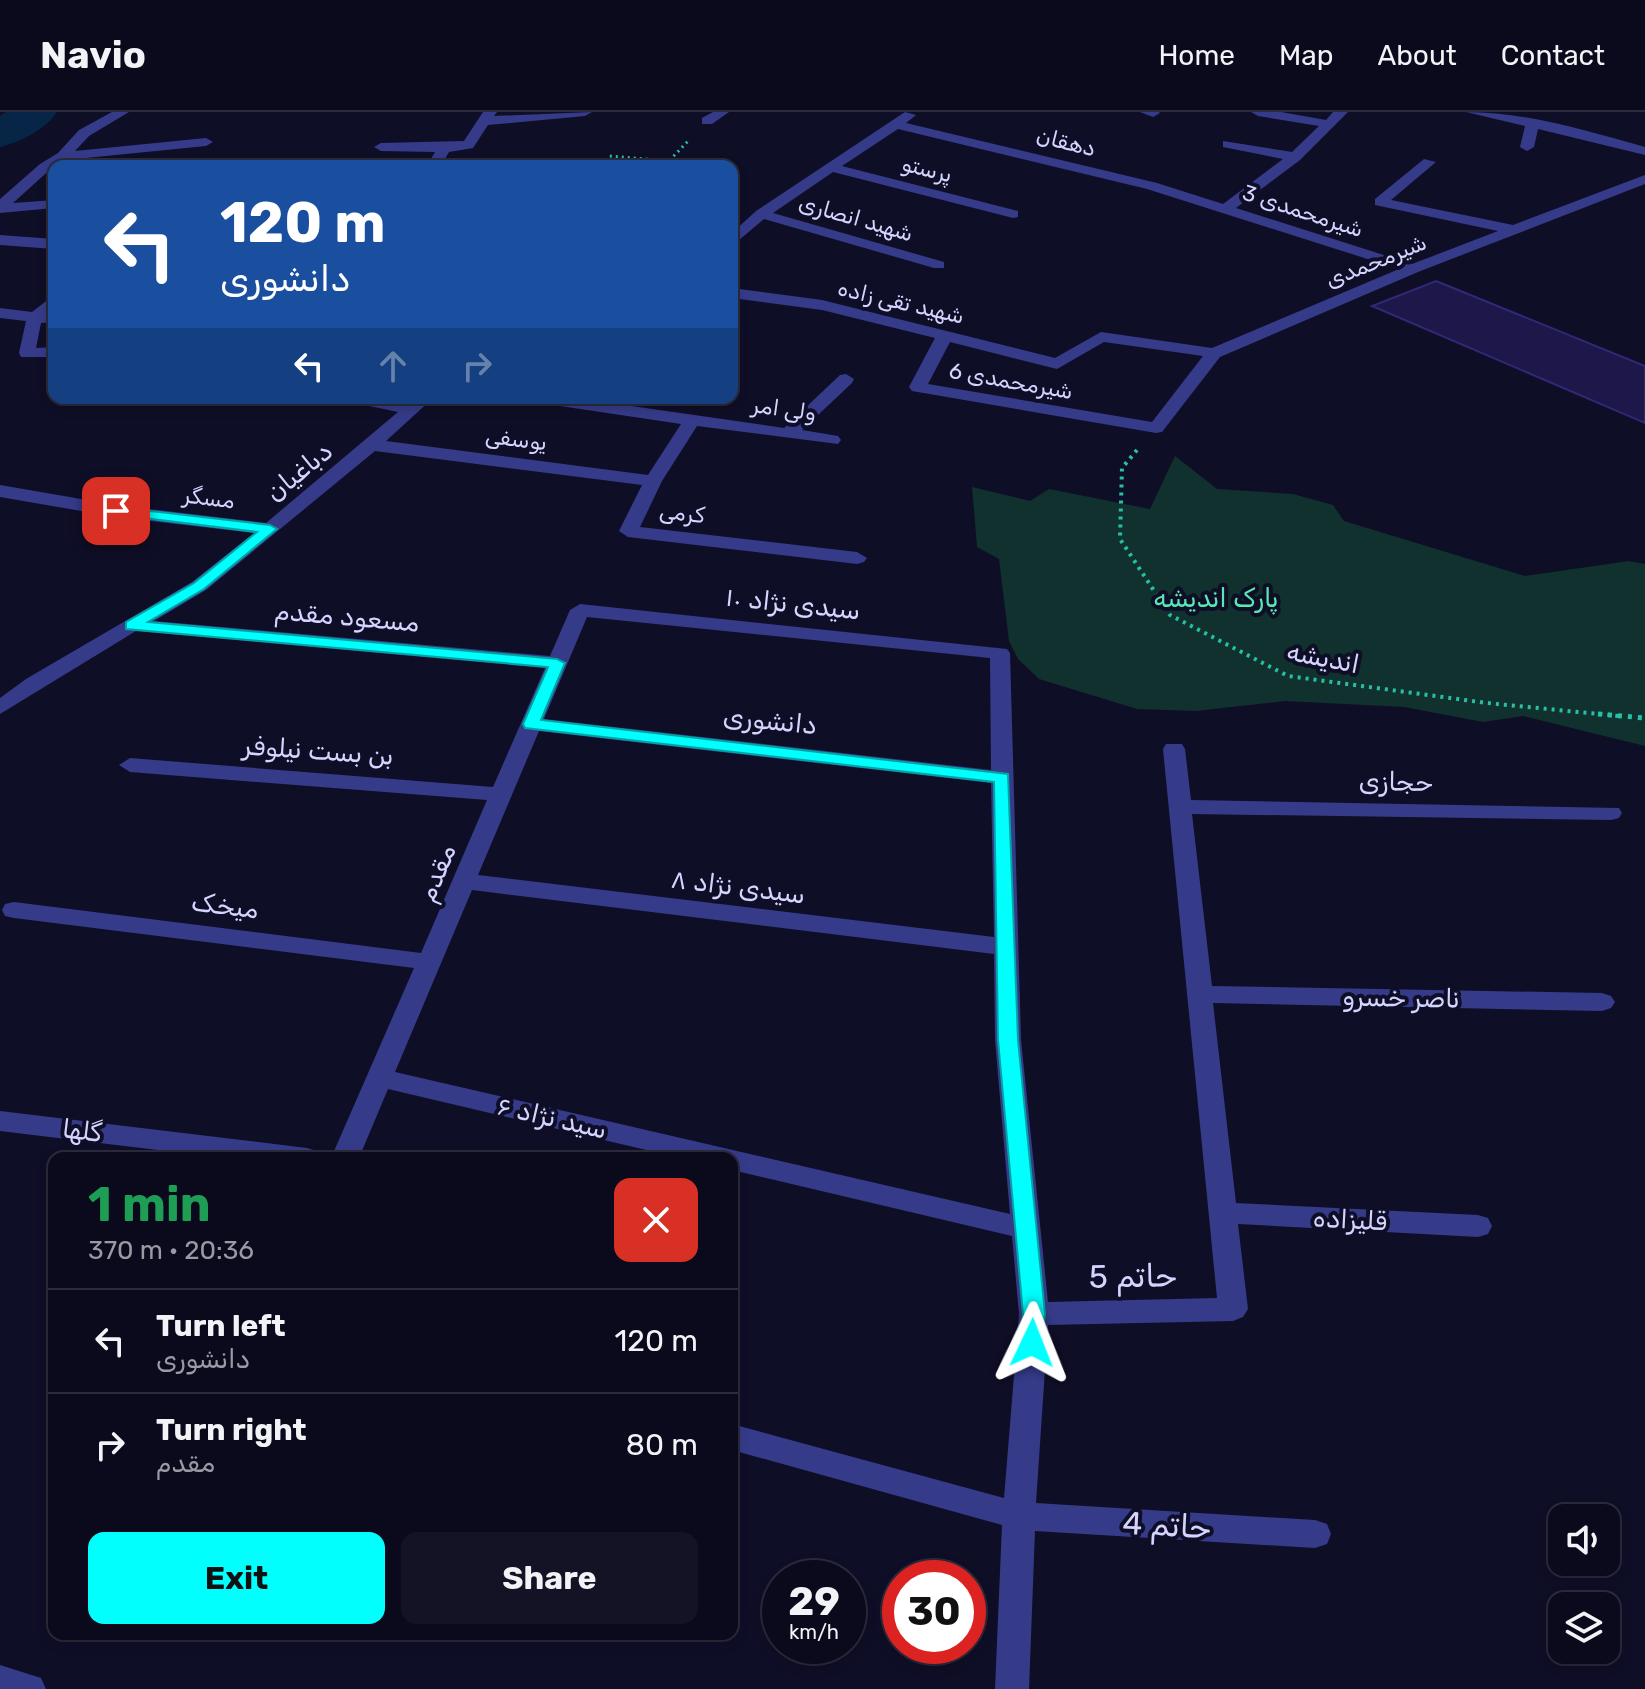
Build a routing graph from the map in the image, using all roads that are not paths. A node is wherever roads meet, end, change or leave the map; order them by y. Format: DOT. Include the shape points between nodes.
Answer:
graph roads {
  1 [pos="122,112"];
  2 [pos="585,112"];
  3 [pos="722,112"];
  4 [pos="913,112"];
  5 [pos="1258,112"];
  6 [pos="1341,112"];
  7 [pos="1473,112"];
  8 [pos="487,116"];
  9 [pos="707,121"];
  10 [pos="1533,123"];
  11 [pos="895,124"];
  12 [pos="1328,124"];
  13 [pos="206,142"];
  14 [pos="1228,144"];
  15 [pos="381,147"];
  16 [pos="1527,147"];
  17 [pos="444,148"];
  18 [pos="1645,151"];
  19 [pos="63,156"];
  20 [pos="1295,157"];
  21 [pos="56,160"];
  22 [pos="437,160"];
  23 [pos="1429,162"];
  24 [pos="48,165"];
  25 [pos="829,167"];
  26 [pos="1645,179"];
  27 [pos="48,204"];
  28 [pos="0,208"];
  29 [pos="1225,209"];
  30 [pos="761,214"];
  31 [pos="1013,214"];
  32 [pos="1515,230"];
  33 [pos="738,232"];
  34 [pos="0,240"];
  35 [pos="48,244"];
  36 [pos="939,265"];
  37 [pos="1413,269"];
  38 [pos="738,294"];
  39 [pos="48,306"];
  40 [pos="0,313"];
  41 [pos="34,319"];
  42 [pos="48,320"];
  43 [pos="945,335"];
  44 [pos="48,352"];
  45 [pos="1214,353"];
  46 [pos="846,379"];
  47 [pos="418,404"];
  48 [pos="581,404"];
  49 [pos="692,420"];
  50 [pos="1156,428"];
  51 [pos="789,433"];
  52 [pos="832,440"];
  53 [pos="372,445"];
  54 [pos="653,481"];
  55 [pos="0,491"];
  56 [pos="270,529"];
  57 [pos="857,558"];
  58 [pos="580,610"];
  59 [pos="131,625"];
  60 [pos="557,663"];
  61 [pos="0,708"];
  62 [pos="531,724"];
  63 [pos="1174,749"];
  64 [pos="130,765"];
  65 [pos="1002,778"];
  66 [pos="501,794"];
  67 [pos="1180,807"];
  68 [pos="1611,813"];
  69 [pos="464,881"];
  70 [pos="14,910"];
  71 [pos="1006,947"];
  72 [pos="429,962"];
  73 [pos="1200,994"];
  74 [pos="1602,1002"];
  75 [pos="380,1078"];
  76 [pos="0,1121"];
  77 [pos="257,1152"];
  78 [pos="348,1152"];
  79 [pos="697,1152"];
  80 [pos="738,1161"];
  81 [pos="1223,1213"];
  82 [pos="1478,1226"];
  83 [pos="1025,1228"];
  84 [pos="1034,1314"];
  85 [pos="738,1439"];
  86 [pos="1019,1516"];
  87 [pos="1315,1534"];
  88 [pos="0,1681"];
  89 [pos="29,1689"];
  90 [pos="1012,1689"];
  1 -- 19 [label="street" via="84,133"];
  2 -- 8 [label="street"];
  3 -- 9 [label="street"];
  4 -- 11 [label="street"];
  5 -- 12 [label="street"];
  6 -- 12 [label="street"];
  7 -- 10 [label="street"];
  8 -- 17 [label="street" via="468,145"];
  10 -- 16 [label="street"];
  10 -- 18 [label="street"];
  11 -- 25 [label="street"];
  11 -- 29 [label="street, دهقان" via="1152,186"];
  12 -- 20 [label="street"];
  13 -- 19 [label="street"];
  14 -- 20 [label="street"];
  15 -- 17 [label="street"];
  17 -- 22 [label="street"];
  19 -- 21 [label="street"];
  20 -- 29 [label="street"];
  23 -- 32 [label="street" via="1380,202"];
  24 -- 28 [label="street"];
  25 -- 30 [label="street"];
  25 -- 31 [label="street, پرستو"];
  26 -- 32 [label="street, شیرمحمدی"];
  27 -- 28 [label="street"];
  29 -- 37 [label="street, شیرمحمدی 3"];
  30 -- 33 [label="street"];
  30 -- 36 [label="street, شهید انصاری"];
  32 -- 37 [label="street, شیرمحمدی"];
  34 -- 35 [label="street"];
  37 -- 45 [label="street, شیرمحمدی"];
  38 -- 43 [label="street, شهید تقی زاده" via="822,305"];
  39 -- 41 [label="street"];
  40 -- 41 [label="street"];
  41 -- 42 [label="street"];
  41 -- 44 [label="street" via="27,353"];
  43 -- 45 [label="street, شهید تقی زاده" via="1057,364 1101,337"];
  43 -- 50 [label="street, شیرمحمدی 6" via="918,387"];
  45 -- 50 [label="street, شیرمحمدی"];
  46 -- 51 [label="street"];
  47 -- 53 [label="street, دباغیان"];
  48 -- 49 [label="street, ولی امر"];
  49 -- 51 [label="street, ولی امر"];
  49 -- 54 [label="street, کرمی"];
  51 -- 52 [label="street, ولی امر"];
  53 -- 54 [label="street, یوسفی"];
  53 -- 56 [label="street, دباغیان"];
  54 -- 57 [label="street, کرمی" via="628,531"];
  55 -- 56 [label="street, مسگر"];
  56 -- 59 [label="street, دباغیان" via="199,586"];
  58 -- 60 [label="street, مقدم"];
  58 -- 65 [label="street, سیدی نژاد ۱۰" via="1000,653"];
  59 -- 60 [label="street, مسعود مقدم"];
  59 -- 61 [label="street, دباغیان"];
  60 -- 62 [label="street, مقدم"];
  62 -- 65 [label="street, دانشوری"];
  62 -- 66 [label="street, مقدم"];
  63 -- 67 [label="street"];
  64 -- 66 [label="street, بن بست نیلوفر"];
  65 -- 71 [label="street"];
  66 -- 69 [label="street, مقدم"];
  67 -- 68 [label="street, حجازی"];
  67 -- 73 [label="street"];
  69 -- 71 [label="street, سیدی نژاد ۸"];
  69 -- 72 [label="street, مقدم"];
  70 -- 72 [label="street, میخک"];
  71 -- 83 [label="street" via="1008,1040"];
  72 -- 75 [label="street, مقدم"];
  73 -- 74 [label="street, ناصر خسرو"];
  73 -- 81 [label="street"];
  75 -- 78 [label="street, مقدم"];
  75 -- 79 [label="street, سید نژاد ۶"];
  76 -- 77 [label="street, گلها"];
  80 -- 83 [label="street"];
  81 -- 82 [label="street, قلیزاده"];
  81 -- 84 [label="street, حاتم 5" via="1233,1309"];
  83 -- 84 [label="street"];
  84 -- 86 [label="street"];
  85 -- 86 [label="street, حاتم 4"];
  86 -- 87 [label="street, حاتم 4"];
  86 -- 90 [label="street"];
  88 -- 89 [label="street"];
}
